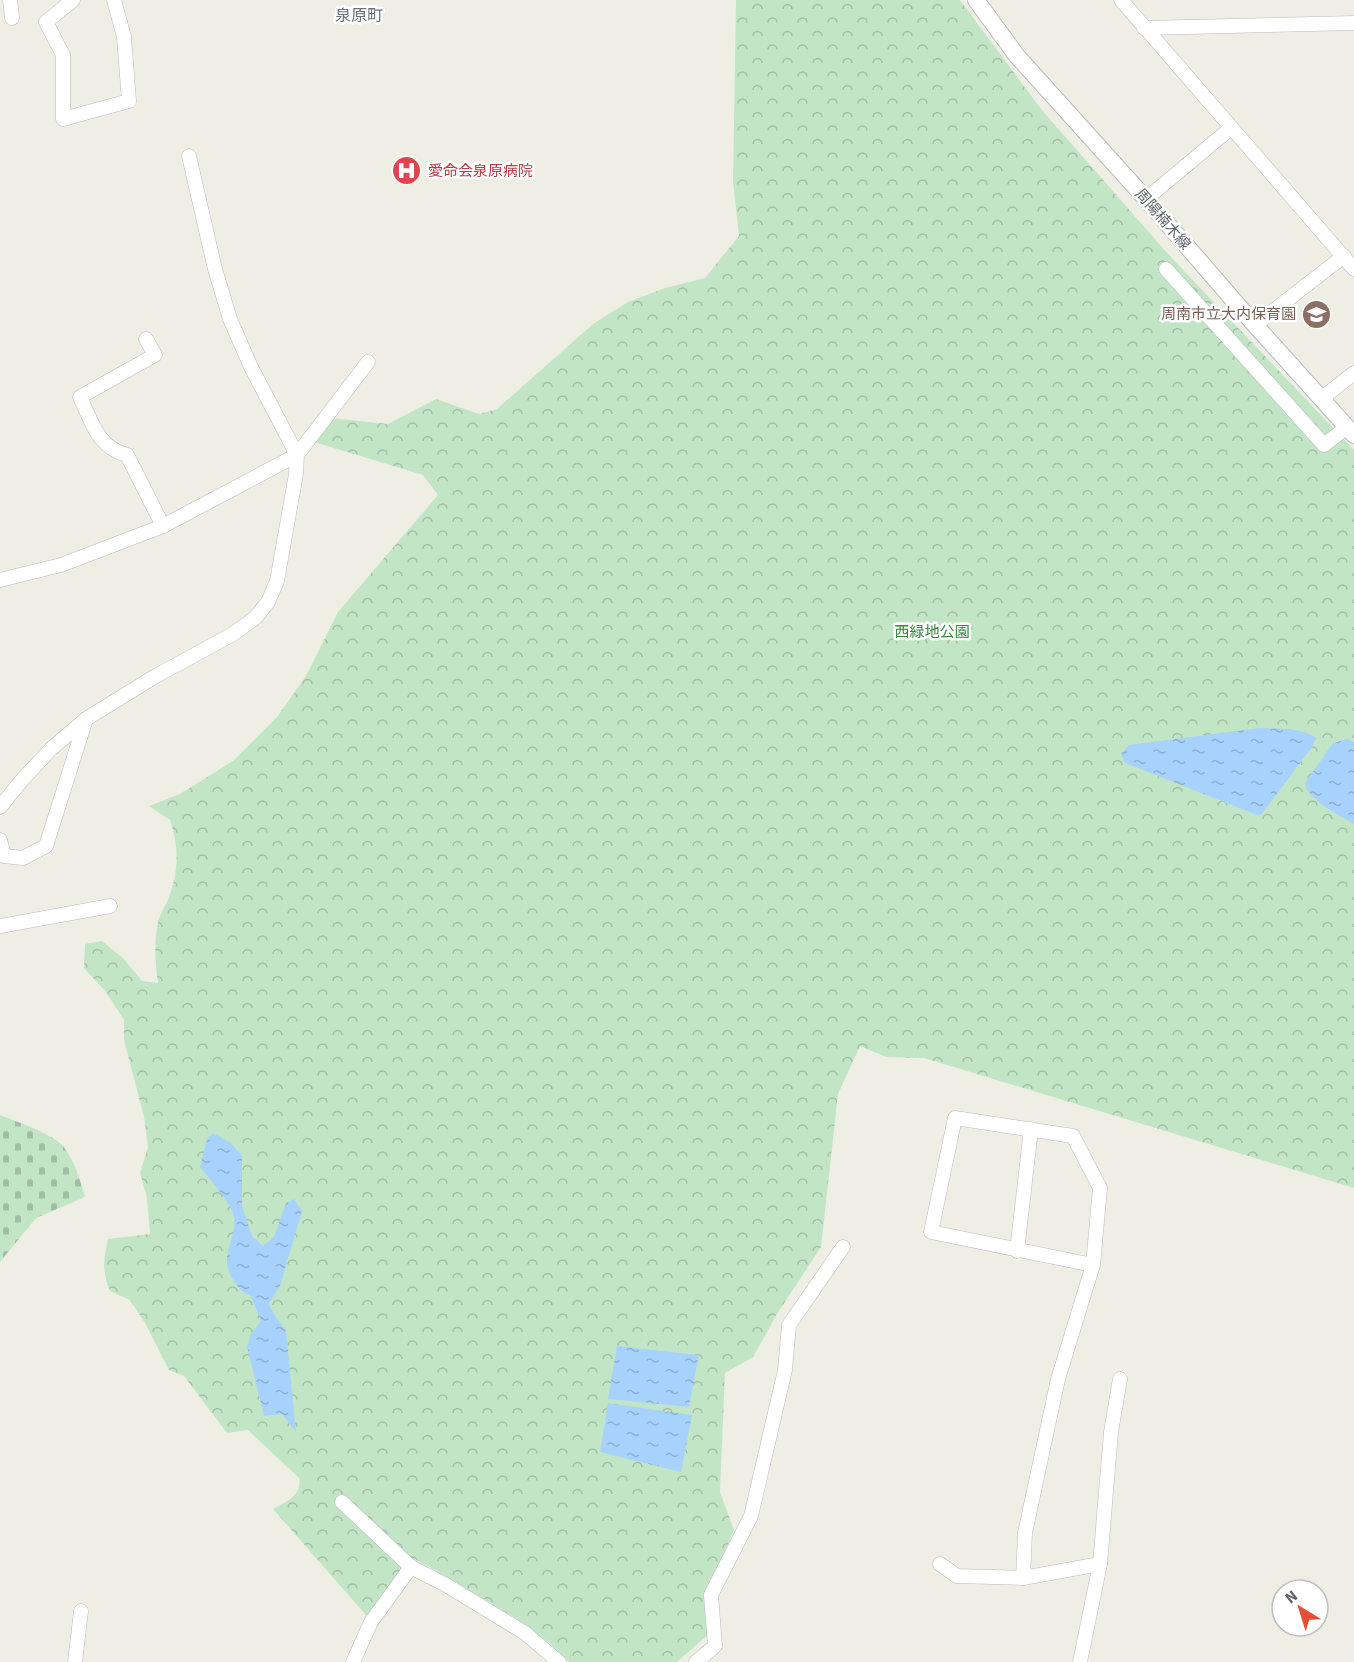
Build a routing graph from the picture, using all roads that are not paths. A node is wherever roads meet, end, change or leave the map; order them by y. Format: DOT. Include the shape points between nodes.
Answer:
graph roads {
  1 [pos="10,0"];
  2 [pos="73,0"];
  3 [pos="114,0"];
  4 [pos="976,0"];
  5 [pos="1121,0"];
  6 [pos="12,18"];
  7 [pos="1354,23"];
  8 [pos="1144,28"];
  9 [pos="1232,128"];
  10 [pos="189,156"];
  11 [pos="1146,199"];
  12 [pos="1344,256"];
  13 [pos="1354,268"];
  14 [pos="1166,269"];
  15 [pos="1255,325"];
  16 [pos="146,339"];
  17 [pos="368,362"];
  18 [pos="1354,373"];
  19 [pos="1321,399"];
  20 [pos="1352,428"];
  21 [pos="297,455"];
  22 [pos="164,526"];
  23 [pos="0,580"];
  24 [pos="86,719"];
  25 [pos="0,807"];
  26 [pos="0,840"];
  27 [pos="110,906"];
  28 [pos="0,926"];
  29 [pos="1031,1129"];
  30 [pos="843,1247"];
  31 [pos="1017,1251"];
  32 [pos="1093,1265"];
  33 [pos="1120,1379"];
  34 [pos="342,1502"];
  35 [pos="940,1564"];
  36 [pos="1100,1564"];
  37 [pos="411,1567"];
  38 [pos="1023,1578"];
  39 [pos="81,1611"];
  40 [pos="75,1662"];
  41 [pos="353,1662"];
  42 [pos="559,1662"];
  43 [pos="696,1662"];
  44 [pos="1080,1662"];
  1 -- 6 [label="street"];
  2 -- 3 [label="street" via="46,22 63,55 63,119 129,100 124,37"];
  4 -- 11 [label="street, 周陽楠木線" via="1017,56"];
  5 -- 8 [label="street"];
  7 -- 8 [label="street"];
  8 -- 9 [label="street"];
  9 -- 11 [label="street"];
  9 -- 12 [label="street"];
  10 -- 21 [label="street" via="230,320"];
  11 -- 15 [label="street, 周陽楠木線"];
  12 -- 13 [label="street"];
  12 -- 15 [label="street"];
  14 -- 20 [label="street" via="1324,445"];
  15 -- 19 [label="street, 周陽楠木線"];
  16 -- 22 [label="street" via="155,356 80,397 101,440 114,451 127,454"];
  17 -- 21 [label="street"];
  18 -- 19 [label="street"];
  19 -- 20 [label="street, 周陽楠木線"];
  21 -- 22 [label="street"];
  21 -- 24 [label="street" via="277,581 268,602 255,618 233,634"];
  22 -- 23 [label="street" via="61,565"];
  24 -- 25 [label="street" via="51,749"];
  24 -- 26 [label="street" via="46,846 24,858 4,856"];
  27 -- 28 [label="street"];
  29 -- 31 [label="street"];
  29 -- 31 [label="street" via="955,1118 931,1232"];
  29 -- 32 [label="street" via="1073,1136 1100,1188"];
  30 -- 43 [label="street" via="789,1325 785,1370 751,1516 711,1595 715,1646"];
  31 -- 32 [label="street"];
  32 -- 38 [label="street" via="1058,1378 1025,1533"];
  33 -- 36 [label="street" via="1111,1432"];
  34 -- 37 [label="street"];
  35 -- 38 [label="street" via="957,1576"];
  36 -- 38 [label="street"];
  36 -- 44 [label="street"];
  37 -- 41 [label="street" via="371,1622"];
  37 -- 42 [label="street" via="525,1633"];
  39 -- 40 [label="street"];
}
